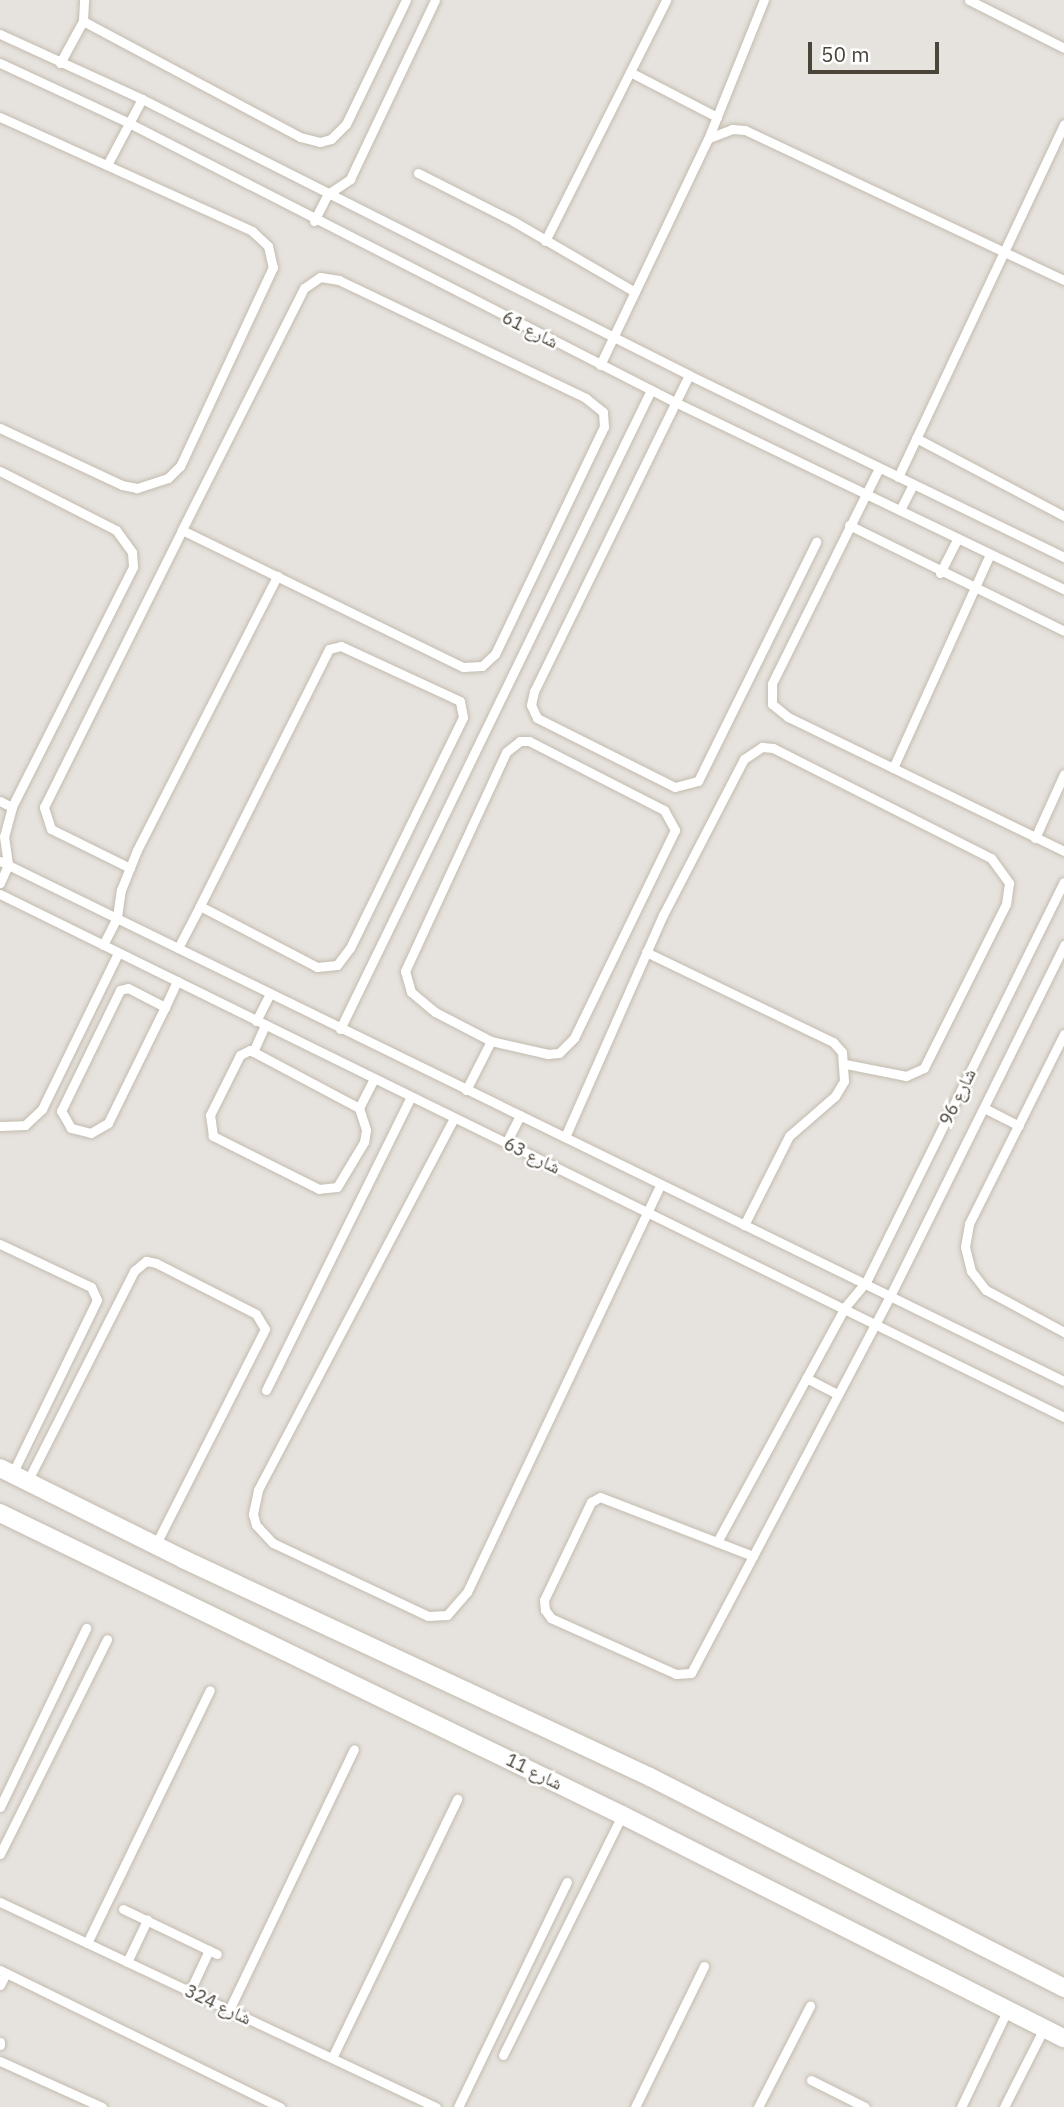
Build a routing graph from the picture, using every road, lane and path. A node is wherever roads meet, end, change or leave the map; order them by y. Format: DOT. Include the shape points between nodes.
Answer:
graph roads {
  1 [pos="83,0"];
  2 [pos="406,0"];
  3 [pos="435,0"];
  4 [pos="666,0"];
  5 [pos="764,0"];
  6 [pos="969,0"];
  7 [pos="83,21"];
  8 [pos="0,34"];
  9 [pos="1064,48"];
  10 [pos="0,63"];
  11 [pos="60,63"];
  12 [pos="631,72"];
  13 [pos="142,99"];
  14 [pos="0,117"];
  15 [pos="717,117"];
  16 [pos="129,123"];
  17 [pos="1064,124"];
  18 [pos="708,139"];
  19 [pos="107,165"];
  20 [pos="418,173"];
  21 [pos="328,194"];
  22 [pos="314,222"];
  23 [pos="545,240"];
  24 [pos="1004,251"];
  25 [pos="1064,280"];
  26 [pos="635,292"];
  27 [pos="613,337"];
  28 [pos="600,365"];
  29 [pos="689,375"];
  30 [pos="651,390"];
  31 [pos="675,402"];
  32 [pos="0,428"];
  33 [pos="916,438"];
  34 [pos="879,468"];
  35 [pos="0,471"];
  36 [pos="898,477"];
  37 [pos="913,484"];
  38 [pos="866,494"];
  39 [pos="900,510"];
  40 [pos="1064,516"];
  41 [pos="849,526"];
  42 [pos="182,530"];
  43 [pos="958,538"];
  44 [pos="817,542"];
  45 [pos="990,554"];
  46 [pos="1064,557"];
  47 [pos="940,573"];
  48 [pos="277,576"];
  49 [pos="1064,589"];
  50 [pos="973,590"];
  51 [pos="1064,631"];
  52 [pos="893,768"];
  53 [pos="1064,775"];
  54 [pos="0,801"];
  55 [pos="12,807"];
  56 [pos="1035,838"];
  57 [pos="1064,851"];
  58 [pos="4,863"];
  59 [pos="130,868"];
  60 [pos="1064,882"];
  61 [pos="0,883"];
  62 [pos="0,894"];
  63 [pos="200,906"];
  64 [pos="117,917"];
  65 [pos="103,945"];
  66 [pos="1064,945"];
  67 [pos="178,948"];
  68 [pos="646,952"];
  69 [pos="118,953"];
  70 [pos="177,981"];
  71 [pos="270,994"];
  72 [pos="165,1007"];
  73 [pos="261,1023"];
  74 [pos="340,1029"];
  75 [pos="1064,1034"];
  76 [pos="491,1041"];
  77 [pos="253,1052"];
  78 [pos="846,1065"];
  79 [pos="374,1079"];
  80 [pos="466,1090"];
  81 [pos="411,1097"];
  82 [pos="359,1108"];
  83 [pos="984,1108"];
  84 [pos="520,1115"];
  85 [pos="454,1118"];
  86 [pos="0,1126"];
  87 [pos="1019,1126"];
  88 [pos="565,1137"];
  89 [pos="506,1143"];
  90 [pos="660,1185"];
  91 [pos="645,1213"];
  92 [pos="744,1225"];
  93 [pos="0,1244"];
  94 [pos="866,1282"];
  95 [pos="891,1294"];
  96 [pos="845,1307"];
  97 [pos="875,1321"];
  98 [pos="1064,1332"];
  99 [pos="806,1378"];
  100 [pos="1064,1381"];
  101 [pos="266,1390"];
  102 [pos="836,1393"];
  103 [pos="1064,1417"];
  104 [pos="13,1475"];
  105 [pos="0,1513"];
  106 [pos="717,1542"];
  107 [pos="155,1546"];
  108 [pos="753,1556"];
  109 [pos="86,1628"];
  110 [pos="107,1639"];
  111 [pos="210,1690"];
  112 [pos="354,1749"];
  113 [pos="457,1799"];
  114 [pos="0,1808"];
  115 [pos="622,1815"];
  116 [pos="0,1854"];
  117 [pos="567,1882"];
  118 [pos="0,1902"];
  119 [pos="123,1909"];
  120 [pos="147,1920"];
  121 [pos="87,1943"];
  122 [pos="127,1962"];
  123 [pos="704,1966"];
  124 [pos="3,1971"];
  125 [pos="0,1985"];
  126 [pos="1064,1988"];
  127 [pos="190,1992"];
  128 [pos="810,2006"];
  129 [pos="229,2010"];
  130 [pos="1007,2011"];
  131 [pos="1044,2028"];
  132 [pos="1064,2038"];
  133 [pos="503,2055"];
  134 [pos="332,2058"];
  135 [pos="0,2061"];
  136 [pos="811,2080"];
  137 [pos="102,2107"];
  138 [pos="280,2107"];
  139 [pos="436,2107"];
  140 [pos="458,2107"];
  141 [pos="635,2107"];
  142 [pos="758,2107"];
  143 [pos="866,2107"];
  144 [pos="961,2107"];
  145 [pos="1004,2107"];
  1 -- 7 [label="lane"];
  2 -- 7 [label="lane" via="346,124 331,139 320,142 300,137"];
  3 -- 21 [label="lane" via="350,179"];
  4 -- 12 [label="lane"];
  5 -- 15 [label="lane"];
  6 -- 9 [label="lane"];
  7 -- 11 [label="lane"];
  8 -- 11 [label="lane, شارع 61"];
  10 -- 16 [label="lane, شارع 61"];
  11 -- 13 [label="lane, شارع 61"];
  12 -- 15 [label="lane"];
  12 -- 23 [label="lane"];
  13 -- 16 [label="lane"];
  13 -- 21 [label="lane, شارع 61"];
  14 -- 19 [label="lane"];
  15 -- 18 [label="lane"];
  16 -- 19 [label="lane"];
  16 -- 22 [label="lane, شارع 61"];
  17 -- 24 [label="lane"];
  18 -- 24 [label="lane" via="719,132 745,130"];
  18 -- 26 [label="lane"];
  19 -- 32 [label="lane" via="261,237 272,256 268,280 180,466 168,478 137,488 122,485"];
  20 -- 23 [label="lane"];
  21 -- 22 [label="lane"];
  21 -- 27 [label="lane, شارع 61"];
  22 -- 28 [label="lane, شارع 61"];
  23 -- 26 [label="lane"];
  24 -- 25 [label="lane"];
  24 -- 33 [label="lane"];
  26 -- 27 [label="lane"];
  27 -- 28 [label="lane"];
  27 -- 29 [label="lane, شارع 61"];
  28 -- 30 [label="lane, شارع 61"];
  29 -- 31 [label="lane"];
  29 -- 34 [label="lane, شارع 61"];
  30 -- 31 [label="lane, شارع 61"];
  30 -- 74 [label="lane"];
  31 -- 38 [label="lane, شارع 61"];
  31 -- 44 [label="lane" via="534,691 531,705 537,718 676,787 698,781"];
  33 -- 36 [label="lane"];
  33 -- 40 [label="lane"];
  34 -- 36 [label="lane, شارع 61"];
  34 -- 38 [label="lane"];
  35 -- 55 [label="lane" via="116,530 126,540 133,567"];
  36 -- 37 [label="lane, شارع 61"];
  37 -- 39 [label="lane"];
  37 -- 46 [label="lane, شارع 61"];
  38 -- 39 [label="lane, شارع 61"];
  38 -- 41 [label="lane"];
  39 -- 43 [label="lane, شارع 61"];
  41 -- 47 [label="lane"];
  41 -- 52 [label="lane" via="772,684 770,698 782,714"];
  42 -- 48 [label="lane"];
  42 -- 48 [label="lane" via="304,288 320,277 339,281 586,398 603,412 604,428 495,654 482,666 463,667"];
  42 -- 59 [label="lane" via="44,807 51,829"];
  43 -- 45 [label="lane, شارع 61"];
  43 -- 47 [label="lane"];
  45 -- 49 [label="lane, شارع 61"];
  45 -- 50 [label="lane"];
  47 -- 50 [label="lane"];
  48 -- 59 [label="lane"];
  50 -- 51 [label="lane"];
  50 -- 52 [label="lane"];
  52 -- 56 [label="lane"];
  53 -- 56 [label="lane"];
  54 -- 55 [label="lane"];
  55 -- 58 [label="lane" via="4,836"];
  56 -- 57 [label="lane"];
  58 -- 61 [label="lane"];
  58 -- 64 [label="lane, شارع 63"];
  59 -- 64 [label="lane"];
  60 -- 94 [label="lane, شارع 96"];
  62 -- 65 [label="lane, شارع 63"];
  63 -- 63 [label="lane" via="317,967 337,965 350,948 463,717 460,701 341,646 329,649"];
  63 -- 67 [label="lane"];
  64 -- 65 [label="lane"];
  64 -- 67 [label="lane, شارع 63"];
  65 -- 69 [label="lane, شارع 63"];
  66 -- 83 [label="lane, شارع 96"];
  67 -- 71 [label="lane, شارع 63"];
  68 -- 78 [label="lane" via="833,1042"];
  68 -- 78 [label="lane" via="744,759 762,747 782,752 999,865 1009,883 1006,904 931,1060 906,1076"];
  68 -- 88 [label="lane"];
  69 -- 70 [label="lane, شارع 63"];
  69 -- 86 [label="lane" via="42,1109 24,1125"];
  70 -- 72 [label="lane"];
  70 -- 73 [label="lane, شارع 63"];
  71 -- 73 [label="lane"];
  71 -- 74 [label="lane, شارع 63"];
  72 -- 72 [label="lane" via="108,1123 91,1133 71,1128 61,1111 120,990 128,988"];
  73 -- 77 [label="lane"];
  73 -- 79 [label="lane, شارع 63"];
  74 -- 80 [label="lane, شارع 63"];
  75 -- 87 [label="lane"];
  76 -- 76 [label="lane" via="533,1053 559,1053 568,1047 675,830 664,810 529,741 520,741 506,752 405,971 418,1000"];
  76 -- 80 [label="lane"];
  77 -- 82 [label="lane"];
  77 -- 82 [label="lane" via="241,1052 210,1115 210,1129 218,1141 328,1190 344,1180 364,1142 366,1130"];
  78 -- 92 [label="lane" via="835,1096 789,1136"];
  79 -- 81 [label="lane, شارع 63"];
  79 -- 82 [label="lane"];
  80 -- 84 [label="lane, شارع 63"];
  81 -- 85 [label="lane, شارع 63"];
  81 -- 101 [label="lane"];
  83 -- 87 [label="lane"];
  83 -- 95 [label="lane, شارع 96"];
  84 -- 88 [label="lane, شارع 63"];
  84 -- 89 [label="lane"];
  85 -- 89 [label="lane, شارع 63"];
  85 -- 91 [label="lane" via="253,1501 256,1525 273,1543 428,1616 455,1610"];
  87 -- 98 [label="lane" via="969,1224 967,1259 986,1290"];
  88 -- 90 [label="lane, شارع 63"];
  89 -- 91 [label="lane, شارع 63"];
  90 -- 91 [label="lane"];
  90 -- 92 [label="lane, شارع 63"];
  91 -- 96 [label="lane, شارع 63"];
  92 -- 94 [label="lane, شارع 63"];
  93 -- 104 [label="lane" via="91,1287 97,1300"];
  94 -- 95 [label="lane, شارع 63"];
  94 -- 96 [label="lane, شارع 96"];
  95 -- 97 [label="lane, شارع 96"];
  95 -- 100 [label="lane, شارع 63"];
  96 -- 97 [label="lane, شارع 63"];
  96 -- 99 [label="lane, شارع 96"];
  97 -- 102 [label="lane, شارع 96"];
  97 -- 103 [label="lane, شارع 63"];
  99 -- 102 [label="lane"];
  99 -- 106 [label="lane, شارع 96"];
  102 -- 108 [label="lane, شارع 96"];
  104 -- 107 [label="street"];
  104 -- 107 [label="lane" via="134,1271 146,1261 156,1263 256,1314 265,1329"];
  105 -- 115 [label="street, شارع 11"];
  106 -- 108 [label="lane"];
  106 -- 108 [label="lane, شارع 96" via="596,1497 544,1600 545,1610 551,1618 686,1675 698,1666"];
  107 -- 126 [label="street" via="650,1777"];
  109 -- 114 [label="lane"];
  110 -- 116 [label="lane"];
  111 -- 121 [label="lane"];
  112 -- 129 [label="lane"];
  113 -- 134 [label="lane"];
  115 -- 130 [label="street, شارع 11"];
  115 -- 133 [label="lane"];
  117 -- 140 [label="lane"];
  118 -- 121 [label="lane, شارع 324"];
  119 -- 120 [label="lane"];
  120 -- 122 [label="lane"];
  120 -- 127 [label="lane" via="213,1952"];
  121 -- 122 [label="lane, شارع 324"];
  122 -- 127 [label="lane, شارع 324"];
  123 -- 141 [label="lane"];
  124 -- 125 [label="lane"];
  124 -- 138 [label="lane"];
  127 -- 129 [label="lane, شارع 324"];
  128 -- 142 [label="lane"];
  129 -- 134 [label="lane, شارع 324"];
  130 -- 131 [label="street, شارع 11"];
  130 -- 144 [label="lane"];
  131 -- 132 [label="street, شارع 11"];
  131 -- 145 [label="lane"];
  134 -- 139 [label="lane, شارع 324"];
  135 -- 137 [label="lane"];
  136 -- 143 [label="lane"];
}
